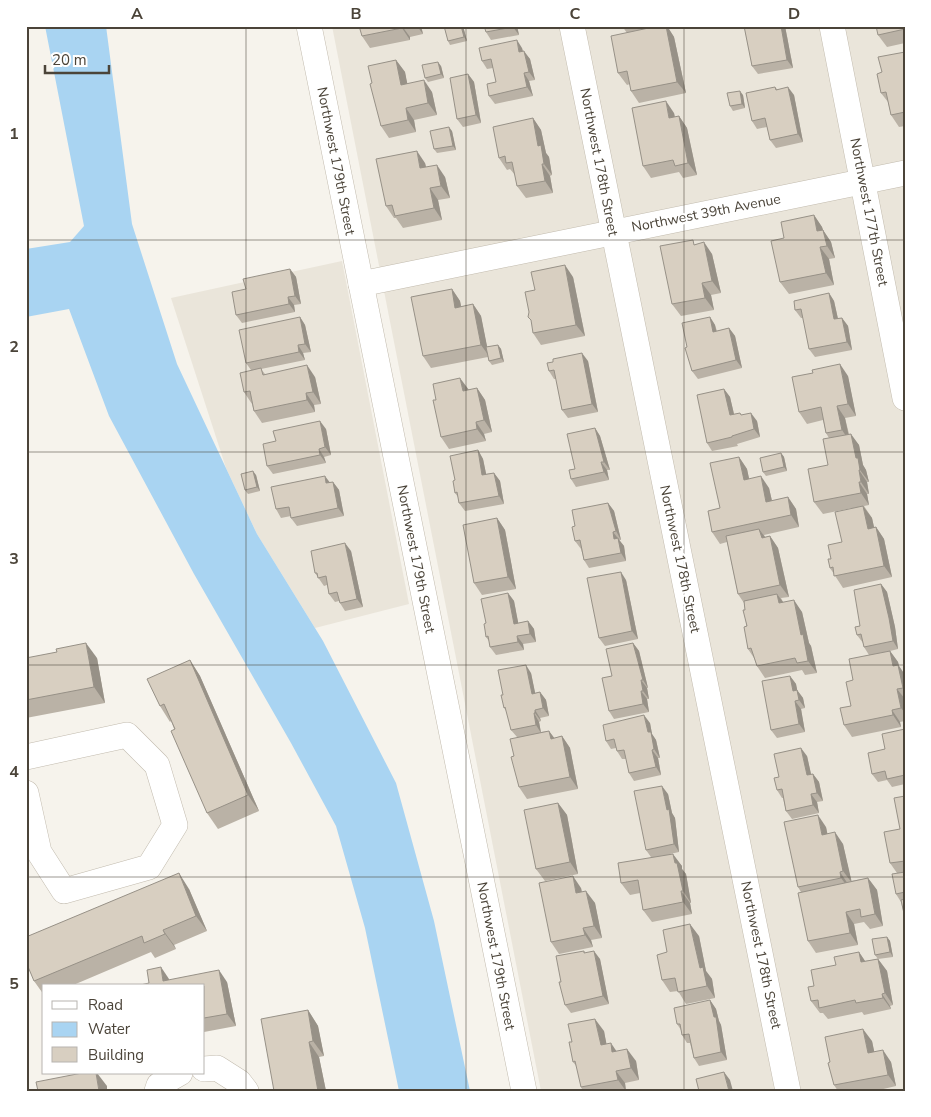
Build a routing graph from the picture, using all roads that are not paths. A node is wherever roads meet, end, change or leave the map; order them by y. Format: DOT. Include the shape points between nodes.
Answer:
graph roads {
  1 [pos="309,26"];
  2 [pos="572,26"];
  3 [pos="832,26"];
  4 [pos="905,173"];
  5 [pos="863,182"];
  6 [pos="613,232"];
  7 [pos="361,284"];
  8 [pos="905,398"];
  9 [pos="26,757"];
  10 [pos="26,793"];
  11 [pos="205,1069"];
  12 [pos="178,1074"];
  13 [pos="156,1091"];
  14 [pos="246,1091"];
  15 [pos="524,1091"];
  16 [pos="788,1091"];
  1 -- 7 [label="street, Northwest 179th Street"];
  2 -- 6 [label="street, Northwest 178th Street"];
  3 -- 5 [label="street, Northwest 177th Street"];
  4 -- 5 [label="street, Northwest 39th Avenue"];
  5 -- 6 [label="street, Northwest 39th Avenue"];
  5 -- 8 [label="street, Northwest 177th Street"];
  6 -- 7 [label="street, Northwest 39th Avenue"];
  6 -- 16 [label="street, Northwest 178th Street"];
  7 -- 15 [label="street, Northwest 179th Street"];
  9 -- 10 [label="street" via="127,735 158,764 175,825 149,867 64,891 39,852"];
  11 -- 14 [label="street" via="217,1068 239,1082"];
  12 -- 13 [label="street" via="159,1085"];
}
